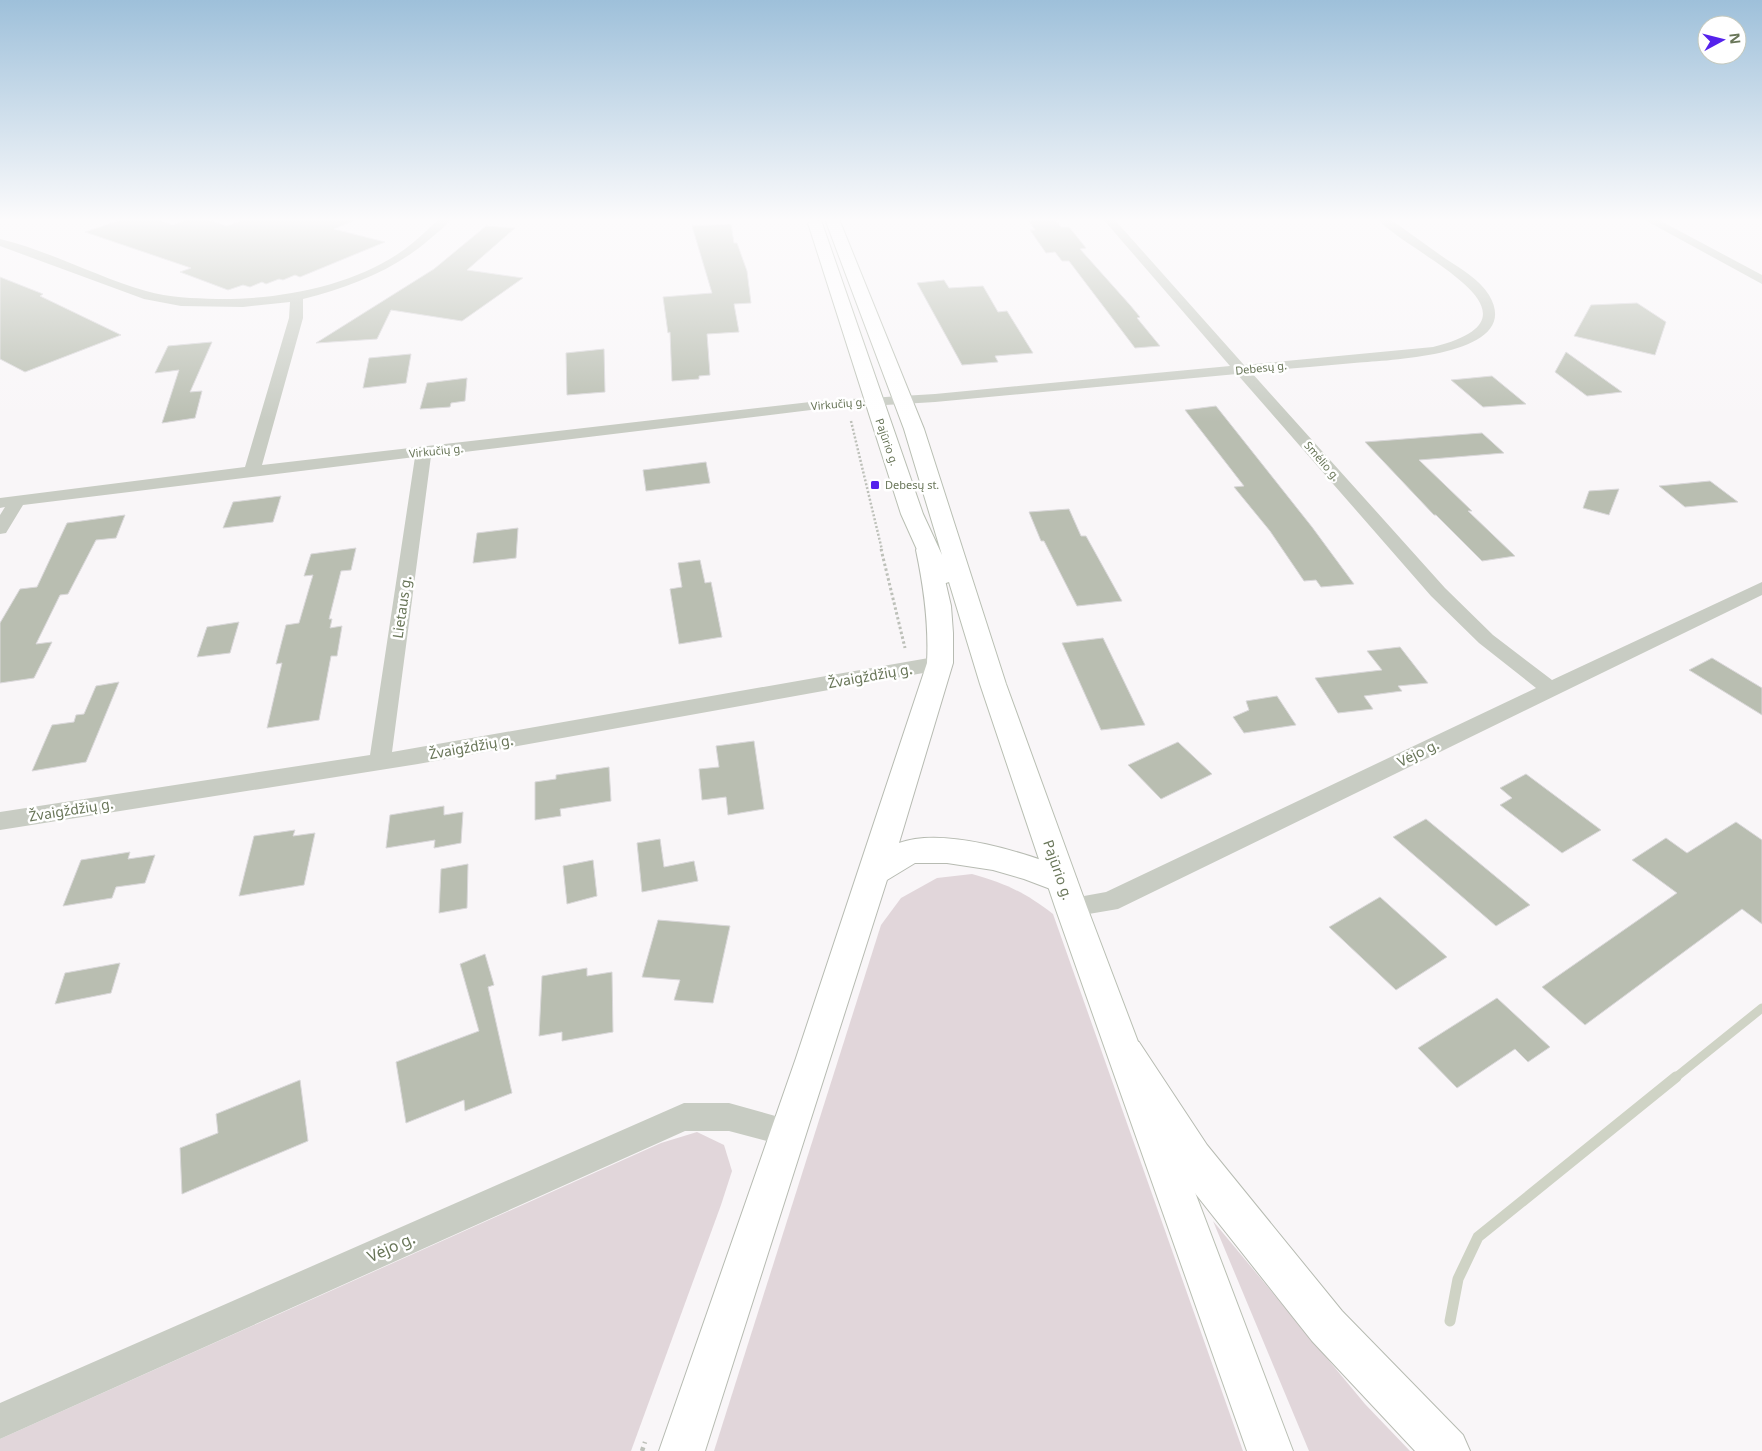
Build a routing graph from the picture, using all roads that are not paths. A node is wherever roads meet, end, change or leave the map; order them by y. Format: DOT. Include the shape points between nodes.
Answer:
graph roads {
  1 [pos="121,287"];
  2 [pos="332,287"];
  3 [pos="836,287"];
  4 [pos="859,287"];
  5 [pos="1168,287"];
  6 [pos="1474,287"];
  7 [pos="297,297"];
  8 [pos="1242,370"];
  9 [pos="903,400"];
  10 [pos="873,401"];
  11 [pos="424,452"];
  12 [pos="252,471"];
  13 [pos="8,502"];
  14 [pos="0,529"];
  15 [pos="927,550"];
  16 [pos="1762,588"];
  17 [pos="940,663"];
  18 [pos="994,684"];
  19 [pos="1550,689"];
  20 [pos="380,761"];
  21 [pos="0,821"];
  22 [pos="876,871"];
  23 [pos="1066,894"];
  24 [pos="1126,1054"];
  25 [pos="790,1133"];
  26 [pos="0,1421"];
  27 [pos="682,1451"];
  28 [pos="1270,1451"];
  29 [pos="1447,1451"];
  1 -- 7 [label="street" via="162,299 222,304"];
  2 -- 7 [label="street"];
  3 -- 10 [label="main road, Pajūrio g."];
  4 -- 9 [label="main road, Pajūrio g."];
  5 -- 8 [label="street, Smėlio g."];
  6 -- 8 [label="street, Debesų g." via="1483,296 1488,310 1485,326 1475,337 1461,344 1433,351"];
  7 -- 12 [label="street" via="296,318"];
  8 -- 9 [label="street, Debesų g."];
  8 -- 19 [label="street, Smėlio g." via="1438,592 1486,640"];
  9 -- 10 [label="street, Debesų g."];
  9 -- 18 [label="main road, Pajūrio g."];
  10 -- 11 [label="street, Virkučių g." via="715,416"];
  10 -- 15 [label="main road, Pajūrio g."];
  11 -- 12 [label="street, Virkučių g."];
  11 -- 20 [label="street, Lietaus g."];
  12 -- 13 [label="street, Virkučių g."];
  13 -- 14 [label="street"];
  15 -- 17 [label="main road" via="940,606"];
  15 -- 18 [label="main road, Pajūrio g."];
  16 -- 19 [label="street, Vėjo g."];
  17 -- 20 [label="street, Žvaigždžių g."];
  17 -- 22 [label="main road"];
  18 -- 23 [label="main road, Pajūrio g."];
  19 -- 23 [label="street, Vėjo g." via="1109,902"];
  20 -- 21 [label="street, Žvaigždžių g."];
  22 -- 23 [label="main road" via="910,851 947,851 993,858"];
  22 -- 25 [label="main road"];
  23 -- 24 [label="main road, Pajūrio g."];
  24 -- 28 [label="main road"];
  24 -- 29 [label="main road" via="1193,1159 1327,1326"];
  25 -- 26 [label="street, Vėjo g." via="729,1116 684,1117"];
  25 -- 27 [label="main road"];
}
